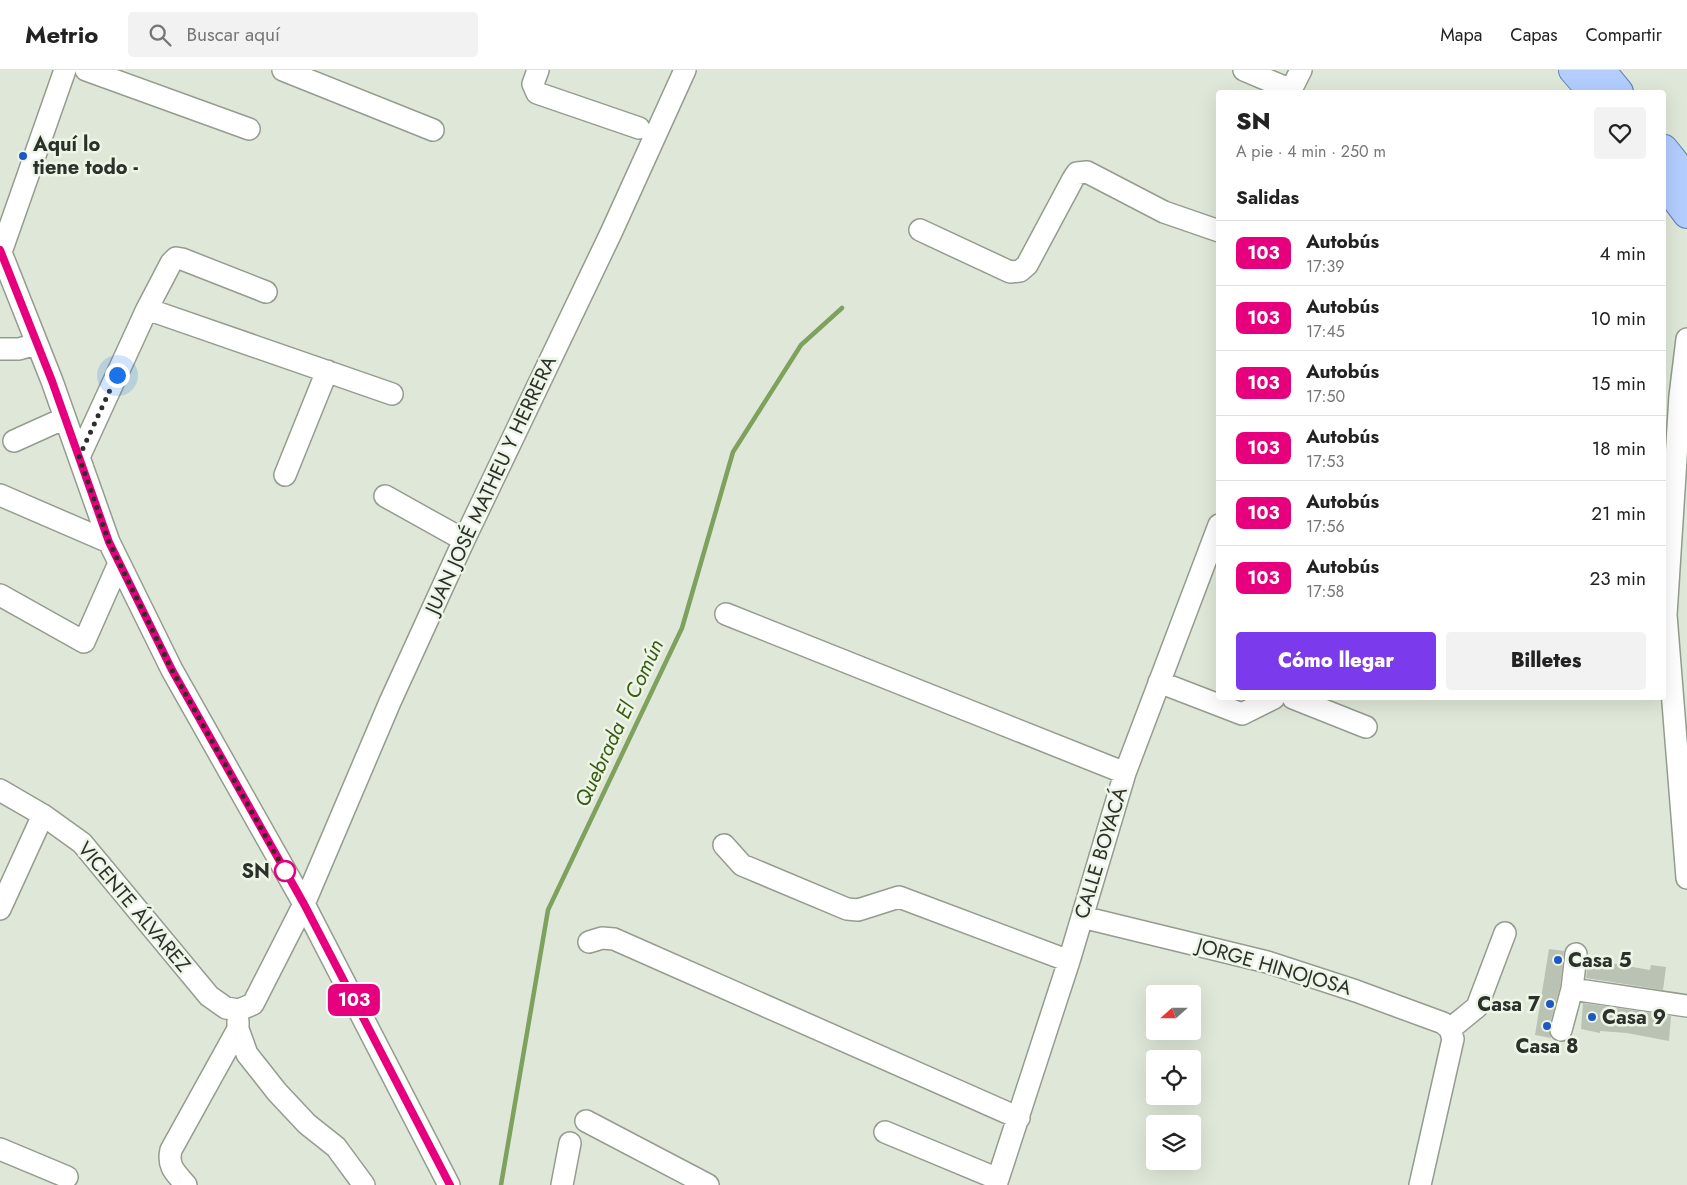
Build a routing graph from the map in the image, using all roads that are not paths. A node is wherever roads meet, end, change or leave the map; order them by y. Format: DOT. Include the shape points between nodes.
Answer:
graph roads {
  1 [pos="65,70"];
  2 [pos="86,70"];
  3 [pos="282,70"];
  4 [pos="538,70"];
  5 [pos="1244,70"];
  6 [pos="1301,70"];
  7 [pos="1573,70"];
  8 [pos="1601,70"];
  9 [pos="683,71"];
  10 [pos="1289,90"];
  11 [pos="1291,90"];
  12 [pos="1590,90"];
  13 [pos="1617,90"];
  14 [pos="639,128"];
  15 [pos="249,130"];
  16 [pos="434,130"];
  17 [pos="1666,152"];
  18 [pos="1687,178"];
  19 [pos="1666,186"];
  20 [pos="1687,214"];
  21 [pos="920,230"];
  22 [pos="1216,230"];
  23 [pos="0,251"];
  24 [pos="12,284"];
  25 [pos="266,292"];
  26 [pos="0,304"];
  27 [pos="147,309"];
  28 [pos="1687,339"];
  29 [pos="36,344"];
  30 [pos="0,349"];
  31 [pos="327,371"];
  32 [pos="1672,393"];
  33 [pos="392,394"];
  34 [pos="65,418"];
  35 [pos="14,441"];
  36 [pos="79,457"];
  37 [pos="285,475"];
  38 [pos="0,495"];
  39 [pos="385,496"];
  40 [pos="1216,533"];
  41 [pos="464,540"];
  42 [pos="109,542"];
  43 [pos="119,563"];
  44 [pos="0,595"];
  45 [pos="726,614"];
  46 [pos="1159,682"];
  47 [pos="1270,700"];
  48 [pos="1298,700"];
  49 [pos="1366,727"];
  50 [pos="1125,773"];
  51 [pos="0,790"];
  52 [pos="43,815"];
  53 [pos="724,845"];
  54 [pos="1687,878"];
  55 [pos="304,904"];
  56 [pos="0,909"];
  57 [pos="1082,917"];
  58 [pos="1505,933"];
  59 [pos="589,942"];
  60 [pos="1576,954"];
  61 [pos="1069,961"];
  62 [pos="1572,989"];
  63 [pos="1687,1006"];
  64 [pos="243,1014"];
  65 [pos="1561,1030"];
  66 [pos="1452,1034"];
  67 [pos="1019,1118"];
  68 [pos="586,1121"];
  69 [pos="885,1132"];
  70 [pos="570,1143"];
  71 [pos="0,1148"];
  72 [pos="67,1177"];
  73 [pos="997,1182"];
  74 [pos="186,1185"];
  75 [pos="364,1185"];
  76 [pos="450,1185"];
  77 [pos="562,1185"];
  78 [pos="708,1185"];
  79 [pos="1420,1185"];
  1 -- 23 [label="street"];
  2 -- 15 [label="street"];
  3 -- 16 [label="street"];
  4 -- 14 [label="street" via="533,84 538,93"];
  5 -- 10 [label="street"];
  6 -- 11 [label="street"];
  7 -- 12 [label="main road"];
  8 -- 13 [label="main road"];
  9 -- 41 [label="street, JUAN JOSÉ MATHEU Y HERRERA" via="611,233"];
  17 -- 18 [label="main road"];
  19 -- 20 [label="main road"];
  21 -- 22 [label="street" via="1010,272 1020,271 1027,265 1073,178 1077,173 1087,172 1164,212"];
  23 -- 24 [label="street"];
  24 -- 26 [label="street"];
  24 -- 29 [label="street"];
  25 -- 27 [label="street" via="176,258"];
  27 -- 31 [label="street"];
  27 -- 36 [label="street"];
  28 -- 32 [label="street"];
  29 -- 30 [label="street"];
  29 -- 34 [label="street"];
  31 -- 33 [label="street"];
  31 -- 37 [label="street"];
  32 -- 54 [label="street" via="1666,615"];
  34 -- 35 [label="street"];
  34 -- 36 [label="street"];
  36 -- 42 [label="street"];
  38 -- 42 [label="street"];
  39 -- 41 [label="street"];
  40 -- 46 [label="street, CALLE BOYACÁ"];
  41 -- 55 [label="street, JUAN JOSÉ MATHEU Y HERRERA" via="390,702"];
  42 -- 43 [label="street"];
  43 -- 44 [label="street" via="84,642"];
  43 -- 55 [label="street" via="172,670"];
  45 -- 50 [label="street"];
  46 -- 47 [label="street" via="1242,714"];
  46 -- 50 [label="street, CALLE BOYACÁ"];
  48 -- 49 [label="street"];
  50 -- 57 [label="street, CALLE BOYACÁ"];
  51 -- 52 [label="street, VICENTE ÁLVAREZ"];
  52 -- 56 [label="street"];
  52 -- 64 [label="street, VICENTE ÁLVAREZ" via="82,843 209,996 226,1008"];
  53 -- 61 [label="street" via="742,865 847,909 858,910 899,897"];
  55 -- 64 [label="street"];
  55 -- 76 [label="street"];
  57 -- 61 [label="street, CALLE BOYACÁ"];
  57 -- 66 [label="street, JORGE HINOJOSA" via="1266,962 1443,1023"];
  58 -- 66 [label="street" via="1477,1008"];
  59 -- 67 [label="street" via="614,939"];
  60 -- 62 [label="street"];
  61 -- 67 [label="street, CALLE BOYACÁ"];
  62 -- 63 [label="street"];
  62 -- 65 [label="street"];
  64 -- 74 [label="street" via="171,1150 171,1168"];
  64 -- 75 [label="street" via="247,1054 307,1124 336,1148"];
  66 -- 79 [label="street"];
  67 -- 73 [label="street, CALLE BOYACÁ"];
  68 -- 78 [label="street"];
  69 -- 73 [label="street"];
  70 -- 77 [label="street"];
  71 -- 72 [label="street"];
}
